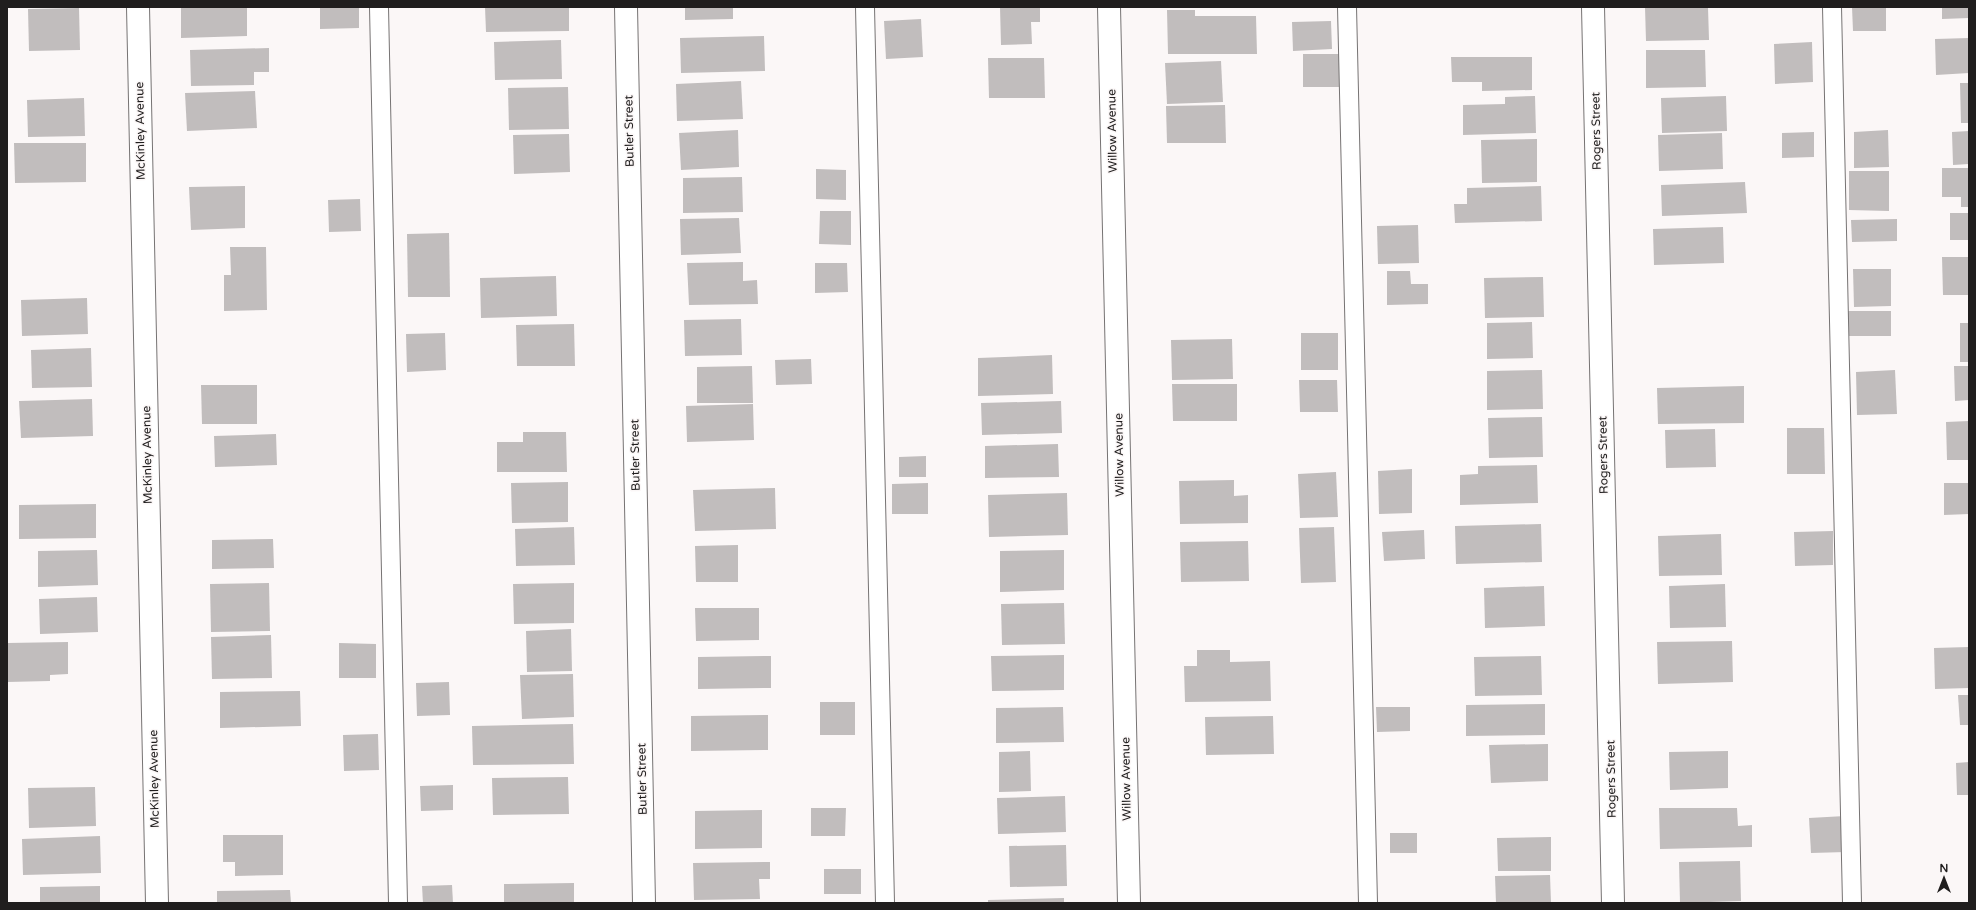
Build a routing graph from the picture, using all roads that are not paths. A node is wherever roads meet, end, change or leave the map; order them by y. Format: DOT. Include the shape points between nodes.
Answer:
graph roads {
  1 [pos="138,7"];
  2 [pos="379,7"];
  3 [pos="626,7"];
  4 [pos="865,7"];
  5 [pos="1109,7"];
  6 [pos="1347,7"];
  7 [pos="1593,7"];
  8 [pos="1832,7"];
  9 [pos="157,903"];
  10 [pos="398,903"];
  11 [pos="644,903"];
  12 [pos="885,903"];
  13 [pos="1129,903"];
  14 [pos="1368,903"];
  15 [pos="1613,903"];
  16 [pos="1852,903"];
  1 -- 9 [label="street, McKinley Avenue"];
  2 -- 10 [label="lane"];
  3 -- 11 [label="street, Butler Street"];
  4 -- 12 [label="lane"];
  5 -- 13 [label="street, Willow Avenue"];
  6 -- 14 [label="lane"];
  7 -- 15 [label="street, Rogers Street"];
  8 -- 16 [label="lane"];
}
